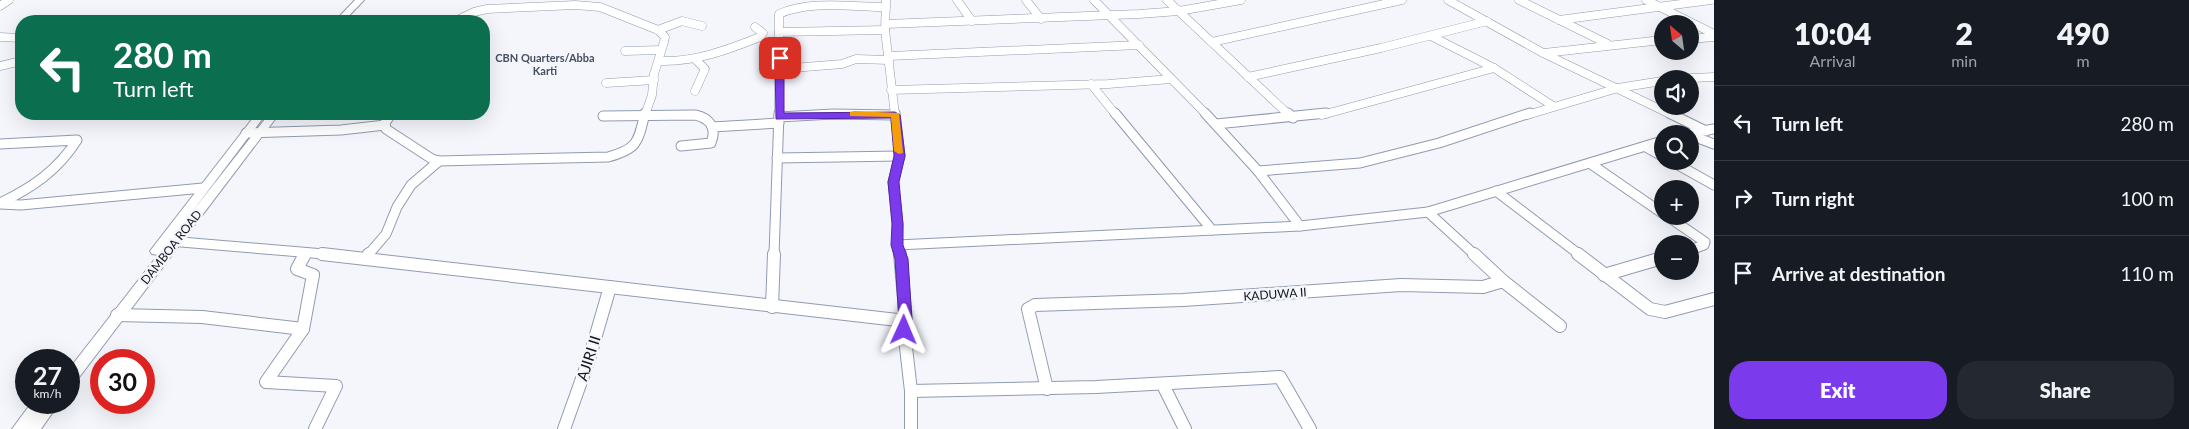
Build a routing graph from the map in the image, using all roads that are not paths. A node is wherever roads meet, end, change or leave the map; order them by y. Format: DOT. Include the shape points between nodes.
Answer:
graph roads {
  1 [pos="8,0"];
  2 [pos="360,0"];
  3 [pos="368,0"];
  4 [pos="957,0"];
  5 [pos="1026,0"];
  6 [pos="1094,0"];
  7 [pos="1167,0"];
  8 [pos="1236,0"];
  9 [pos="1402,0"];
  10 [pos="1448,0"];
  11 [pos="1519,0"];
  12 [pos="1646,0"];
  13 [pos="1711,0"];
  14 [pos="886,3"];
  15 [pos="0,6"];
  16 [pos="1658,6"];
  17 [pos="1179,11"];
  18 [pos="345,15"];
  19 [pos="354,15"];
  20 [pos="468,15"];
  21 [pos="1111,15"];
  22 [pos="1041,19"];
  23 [pos="1559,20"];
  24 [pos="1487,21"];
  25 [pos="972,22"];
  26 [pos="702,26"];
  27 [pos="755,27"];
  28 [pos="886,27"];
  29 [pos="658,30"];
  30 [pos="779,32"];
  31 [pos="1431,36"];
  32 [pos="1714,36"];
  33 [pos="0,37"];
  34 [pos="15,38"];
  35 [pos="1699,38"];
  36 [pos="1654,41"];
  37 [pos="1212,42"];
  38 [pos="1139,45"];
  39 [pos="1608,45"];
  40 [pos="661,50"];
  41 [pos="625,51"];
  42 [pos="1543,53"];
  43 [pos="889,58"];
  44 [pos="696,60"];
  45 [pos="660,61"];
  46 [pos="15,63"];
  47 [pos="0,66"];
  48 [pos="1494,68"];
  49 [pos="780,69"];
  50 [pos="1714,76"];
  51 [pos="1248,77"];
  52 [pos="1699,77"];
  53 [pos="1171,79"];
  54 [pos="654,80"];
  55 [pos="1654,82"];
  56 [pos="606,83"];
  57 [pos="1091,84"];
  58 [pos="1618,88"];
  59 [pos="695,90"];
  60 [pos="891,90"];
  61 [pos="1553,106"];
  62 [pos="645,115"];
  63 [pos="895,115"];
  64 [pos="603,116"];
  65 [pos="1293,118"];
  66 [pos="256,120"];
  67 [pos="270,120"];
  68 [pos="387,120"];
  69 [pos="779,120"];
  70 [pos="1216,124"];
  71 [pos="385,125"];
  72 [pos="712,127"];
  73 [pos="1710,130"];
  74 [pos="246,133"];
  75 [pos="260,133"];
  76 [pos="1699,138"];
  77 [pos="0,144"];
  78 [pos="1654,144"];
  79 [pos="1714,144"];
  80 [pos="681,146"];
  81 [pos="1646,147"];
  82 [pos="1654,152"];
  83 [pos="900,156"];
  84 [pos="777,158"];
  85 [pos="439,161"];
  86 [pos="1591,164"];
  87 [pos="1687,170"];
  88 [pos="1258,171"];
  89 [pos="1714,186"];
  90 [pos="203,188"];
  91 [pos="1496,191"];
  92 [pos="0,204"];
  93 [pos="1654,207"];
  94 [pos="1428,212"];
  95 [pos="1680,225"];
  96 [pos="1300,226"];
  97 [pos="1212,230"];
  98 [pos="1695,235"];
  99 [pos="1699,238"];
  100 [pos="171,241"];
  101 [pos="897,245"];
  102 [pos="1699,247"];
  103 [pos="306,252"];
  104 [pos="366,258"];
  105 [pos="1654,260"];
  106 [pos="1604,275"];
  107 [pos="1503,280"];
  108 [pos="610,287"];
  109 [pos="1714,299"];
  110 [pos="772,307"];
  111 [pos="118,315"];
  112 [pos="906,321"];
  113 [pos="1560,326"];
  114 [pos="303,329"];
  115 [pos="80,353"];
  116 [pos="80,365"];
  117 [pos="1163,385"];
  118 [pos="1048,389"];
  119 [pos="911,391"];
  120 [pos="32,414"];
  121 [pos="43,414"];
  122 [pos="20,429"];
  123 [pos="32,429"];
  124 [pos="315,429"];
  125 [pos="564,429"];
  126 [pos="910,429"];
  127 [pos="1185,429"];
  128 [pos="1310,429"];
  1 -- 15 [label="street"];
  2 -- 18 [label="main road"];
  3 -- 19 [label="main road"];
  4 -- 25 [label="street"];
  5 -- 22 [label="street"];
  6 -- 21 [label="street"];
  7 -- 17 [label="street"];
  8 -- 17 [label="street"];
  9 -- 37 [label="street"];
  10 -- 24 [label="street"];
  11 -- 23 [label="street"];
  12 -- 16 [label="street"];
  13 -- 16 [label="street"];
  14 -- 28 [label="street"];
  14 -- 30 [label="street" via="788,9 778,14"];
  16 -- 23 [label="street"];
  16 -- 32 [label="street"];
  17 -- 21 [label="street"];
  17 -- 37 [label="street"];
  20 -- 29 [label="street" via="487,9 591,6 608,9"];
  21 -- 22 [label="street"];
  21 -- 38 [label="street"];
  22 -- 25 [label="street"];
  23 -- 39 [label="street"];
  24 -- 31 [label="street"];
  24 -- 42 [label="street"];
  25 -- 28 [label="street"];
  26 -- 29 [label="street" via="682,21"];
  27 -- 44 [label="street" via="763,33 760,37"];
  28 -- 30 [label="street"];
  28 -- 43 [label="street"];
  29 -- 40 [label="street" via="665,37"];
  30 -- 49 [label="street"];
  31 -- 48 [label="street"];
  31 -- 51 [label="street"];
  32 -- 35 [label="street"];
  33 -- 34 [label="street"];
  36 -- 39 [label="street"];
  37 -- 51 [label="street"];
  38 -- 43 [label="street"];
  38 -- 53 [label="street"];
  39 -- 42 [label="street"];
  40 -- 41 [label="street"];
  40 -- 45 [label="street"];
  42 -- 58 [label="street"];
  43 -- 49 [label="street"];
  43 -- 60 [label="street"];
  44 -- 45 [label="street"];
  44 -- 59 [label="street" via="705,69"];
  45 -- 54 [label="street"];
  46 -- 47 [label="street"];
  48 -- 61 [label="street"];
  48 -- 65 [label="street" via="1348,109"];
  49 -- 69 [label="street"];
  50 -- 52 [label="street"];
  51 -- 65 [label="street"];
  53 -- 57 [label="street"];
  53 -- 70 [label="street"];
  54 -- 56 [label="street"];
  54 -- 62 [label="street"];
  55 -- 58 [label="street"];
  57 -- 60 [label="street"];
  57 -- 97 [label="street"];
  58 -- 61 [label="street"];
  58 -- 73 [label="street"];
  60 -- 63 [label="street"];
  61 -- 88 [label="street" via="1439,143 1360,163"];
  62 -- 64 [label="street"];
  62 -- 72 [label="street" via="695,115 706,118"];
  62 -- 85 [label="street" via="642,135 632,149 608,157"];
  63 -- 69 [label="street"];
  63 -- 83 [label="street"];
  65 -- 70 [label="street"];
  66 -- 74 [label="main road, DAMBOA ROAD"];
  67 -- 75 [label="main road, DAMBOA ROAD"];
  68 -- 71 [label="street"];
  69 -- 72 [label="street"];
  69 -- 84 [label="street"];
  70 -- 88 [label="street"];
  71 -- 75 [label="street"];
  71 -- 85 [label="street" via="401,139"];
  72 -- 80 [label="street" via="712,143"];
  74 -- 75 [label="street"];
  74 -- 90 [label="main road, DAMBOA ROAD"];
  75 -- 100 [label="main road, DAMBOA ROAD"];
  76 -- 79 [label="street"];
  77 -- 92 [label="street" via="77,140 54,171 29,190"];
  78 -- 81 [label="street"];
  81 -- 82 [label="street"];
  81 -- 86 [label="street"];
  83 -- 84 [label="street"];
  83 -- 101 [label="street" via="894,182"];
  84 -- 110 [label="street"];
  85 -- 104 [label="street" via="411,185 386,234"];
  86 -- 91 [label="street"];
  86 -- 93 [label="street"];
  87 -- 89 [label="street"];
  88 -- 96 [label="street"];
  90 -- 92 [label="street" via="21,205"];
  90 -- 100 [label="main road, DAMBOA ROAD"];
  91 -- 94 [label="street"];
  91 -- 106 [label="street"];
  94 -- 96 [label="street"];
  94 -- 107 [label="street"];
  95 -- 98 [label="street"];
  96 -- 97 [label="street"];
  97 -- 101 [label="street"];
  99 -- 102 [label="street" via="1705,242"];
  100 -- 103 [label="street"];
  100 -- 111 [label="main road, DAMBOA ROAD"];
  100 -- 115 [label="main road, DAMBOA ROAD"];
  101 -- 112 [label="street" via="902,259"];
  103 -- 104 [label="street"];
  103 -- 114 [label="street" via="297,269 313,275"];
  104 -- 108 [label="street"];
  105 -- 106 [label="street"];
  106 -- 109 [label="street" via="1655,311 1665,312"];
  107 -- 113 [label="street"];
  107 -- 118 [label="street, KADUWA II" via="1483,287 1401,285 1035,306 1028,309"];
  108 -- 110 [label="street"];
  108 -- 125 [label="street, AJIRI II"];
  110 -- 112 [label="street"];
  111 -- 114 [label="street" via="202,317"];
  111 -- 116 [label="main road, DAMBOA ROAD"];
  112 -- 119 [label="street" via="904,330"];
  114 -- 124 [label="street" via="266,382 336,386"];
  117 -- 118 [label="street"];
  117 -- 127 [label="street"];
  117 -- 128 [label="street" via="1280,377"];
  118 -- 119 [label="street"];
  119 -- 126 [label="street"];
  120 -- 122 [label="main road"];
  121 -- 123 [label="main road"];
}
